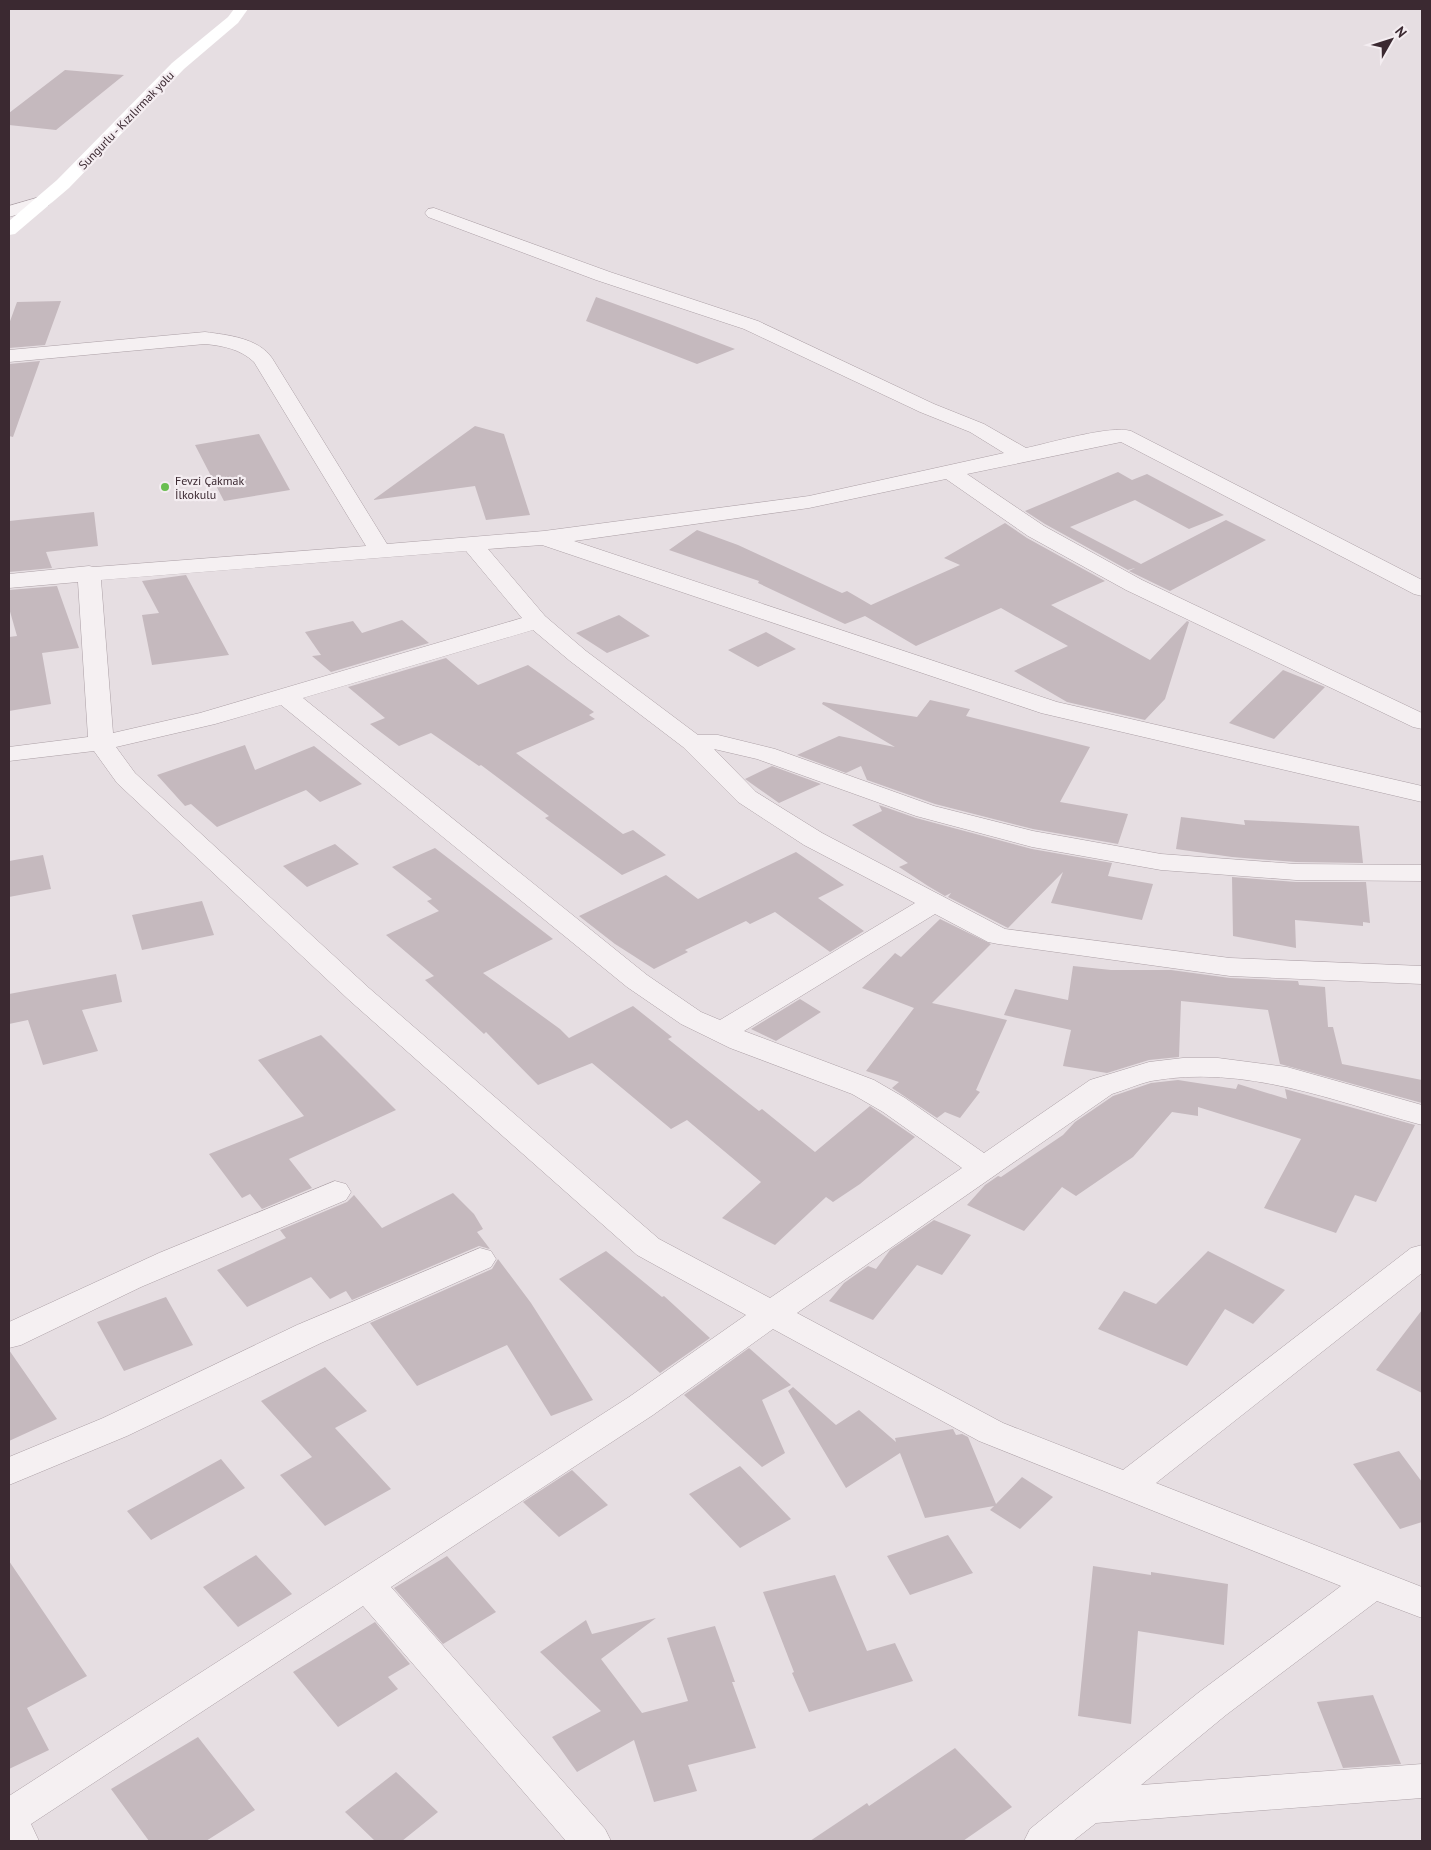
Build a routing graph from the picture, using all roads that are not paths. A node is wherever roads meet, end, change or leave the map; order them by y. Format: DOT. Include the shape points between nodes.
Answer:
graph roads {
  1 [pos="241,9"];
  2 [pos="44,200"];
  3 [pos="9,212"];
  4 [pos="434,213"];
  5 [pos="9,230"];
  6 [pos="9,356"];
  7 [pos="1024,456"];
  8 [pos="950,472"];
  9 [pos="544,538"];
  10 [pos="472,544"];
  11 [pos="380,551"];
  12 [pos="89,574"];
  13 [pos="9,581"];
  14 [pos="1422,589"];
  15 [pos="537,621"];
  16 [pos="285,696"];
  17 [pos="1422,722"];
  18 [pos="692,742"];
  19 [pos="101,743"];
  20 [pos="9,754"];
  21 [pos="1422,794"];
  22 [pos="1422,873"];
  23 [pos="934,903"];
  24 [pos="1422,975"];
  25 [pos="722,1032"];
  26 [pos="1422,1115"];
  27 [pos="984,1168"];
  28 [pos="335,1192"];
  29 [pos="1422,1256"];
  30 [pos="480,1259"];
  31 [pos="771,1314"];
  32 [pos="9,1336"];
  33 [pos="9,1472"];
  34 [pos="1127,1486"];
  35 [pos="1373,1583"];
  36 [pos="366,1584"];
  37 [pos="1422,1602"];
  38 [pos="1422,1781"];
  39 [pos="1087,1806"];
  40 [pos="9,1817"];
  41 [pos="9,1824"];
  42 [pos="19,1841"];
  43 [pos="591,1841"];
  44 [pos="1044,1841"];
  1 -- 2 [label="main road, Sungurlu - Kızılırmak yolu" via="233,20 178,66 64,184"];
  2 -- 3 [label="street"];
  2 -- 5 [label="main road, Sungurlu - Kızılırmak yolu"];
  4 -- 7 [label="street" via="603,276 751,325 927,408 977,428"];
  6 -- 11 [label="street" via="205,338 249,349 262,358"];
  7 -- 8 [label="street"];
  7 -- 14 [label="street" via="1124,435"];
  8 -- 9 [label="street" via="809,502"];
  8 -- 17 [label="street" via="1036,532 1134,585"];
  9 -- 10 [label="street"];
  9 -- 21 [label="street" via="1050,708"];
  10 -- 11 [label="street"];
  10 -- 15 [label="street"];
  11 -- 12 [label="street"];
  12 -- 13 [label="street"];
  12 -- 19 [label="street"];
  15 -- 16 [label="street"];
  15 -- 18 [label="street"];
  16 -- 19 [label="street" via="206,719"];
  16 -- 25 [label="street" via="638,981 691,1018"];
  18 -- 22 [label="street" via="718,742 766,754 925,811 1032,839 1152,860 1296,872"];
  18 -- 23 [label="street" via="747,797 813,839"];
  19 -- 20 [label="street"];
  19 -- 31 [label="street" via="126,778 352,988 648,1247"];
  23 -- 24 [label="street" via="998,936 1230,967"];
  23 -- 25 [label="street"];
  25 -- 27 [label="street" via="863,1087"];
  26 -- 27 [label="street" via="1298,1080 1261,1073 1199,1068 1165,1070 1101,1087"];
  27 -- 31 [label="street"];
  28 -- 32 [label="street" via="188,1251"];
  29 -- 34 [label="street"];
  30 -- 33 [label="street" via="308,1334 115,1427"];
  31 -- 34 [label="street" via="991,1432"];
  31 -- 36 [label="street" via="641,1406"];
  34 -- 35 [label="street"];
  35 -- 37 [label="street"];
  35 -- 39 [label="street" via="1212,1704"];
  36 -- 40 [label="street"];
  36 -- 43 [label="street"];
  38 -- 39 [label="street"];
  39 -- 44 [label="street"];
  41 -- 42 [label="street"];
}
